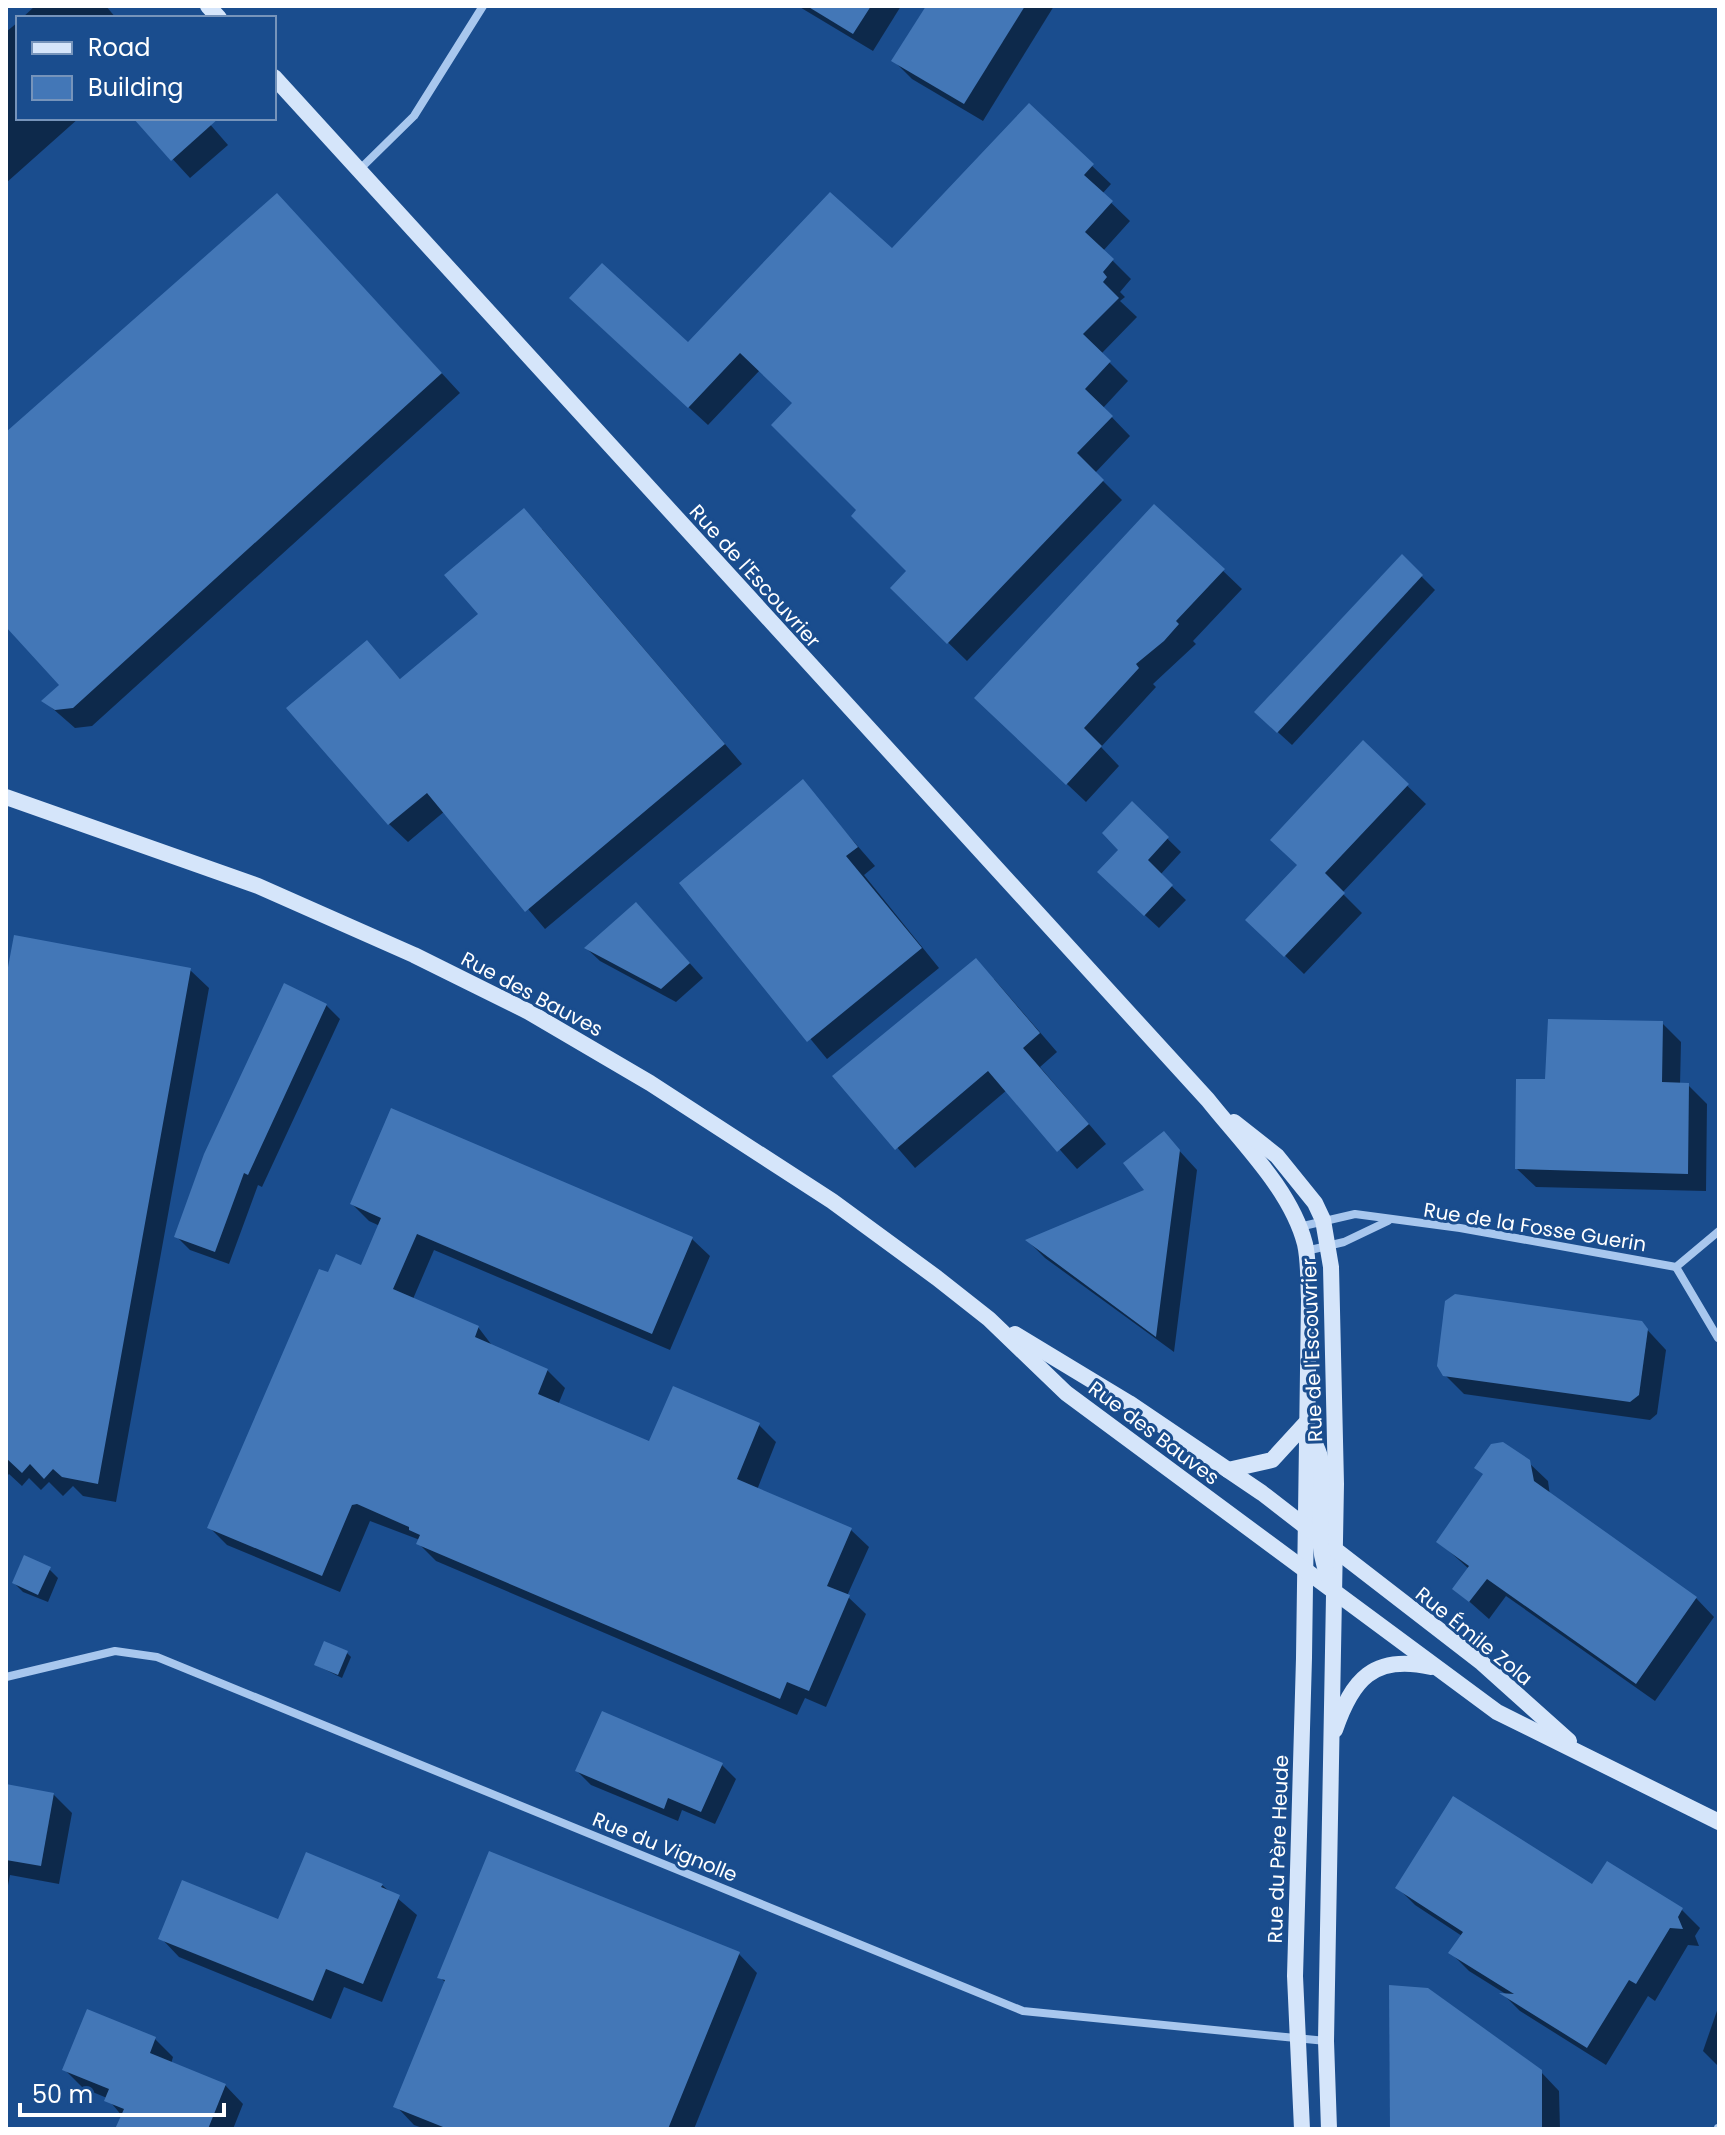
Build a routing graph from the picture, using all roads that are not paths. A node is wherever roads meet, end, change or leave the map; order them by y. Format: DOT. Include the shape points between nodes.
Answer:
graph roads {
  1 [pos="483,6"];
  2 [pos="276,79"];
  3 [pos="359,170"];
  4 [pos="6,797"];
  5 [pos="1208,1100"];
  6 [pos="1323,1220"];
  7 [pos="1389,1221"];
  8 [pos="1299,1227"];
  9 [pos="1719,1231"];
  10 [pos="1329,1246"];
  11 [pos="1306,1251"];
  12 [pos="1676,1267"];
  13 [pos="989,1319"];
  14 [pos="1718,1338"];
  15 [pos="1305,1422"];
  16 [pos="1228,1470"];
  17 [pos="1303,1526"];
  18 [pos="1319,1538"];
  19 [pos="1335,1551"];
  20 [pos="1303,1570"];
  21 [pos="1333,1589"];
  22 [pos="1437,1668"];
  23 [pos="6,1677"];
  24 [pos="1330,1744"];
  25 [pos="1585,1754"];
  26 [pos="1719,1822"];
  27 [pos="1299,2038"];
  28 [pos="1326,2041"];
  29 [pos="1302,2129"];
  30 [pos="1329,2129"];
  1 -- 3 [label="street" via="414,116"];
  2 -- 3 [label="street, Rue de l'Escouvrier"];
  3 -- 5 [label="street, Rue de l'Escouvrier"];
  4 -- 13 [label="street, Rue des Bauves" via="258,886 529,1012 832,1201"];
  5 -- 6 [label="street, Rue de l'Escouvrier" via="1299,1179"];
  5 -- 8 [label="street, Rue de l'Escouvrier" via="1267,1175"];
  6 -- 7 [label="street, Rue de la Fosse Guerin" via="1355,1214"];
  6 -- 8 [label="street, Rue de la Fosse Guerin"];
  6 -- 10 [label="street, Rue de l'Escouvrier"];
  7 -- 10 [label="street, Rue de la Fosse Guerin"];
  7 -- 12 [label="street, Rue de la Fosse Guerin" via="1460,1228"];
  8 -- 11 [label="street, Rue de l'Escouvrier"];
  9 -- 12 [label="street"];
  10 -- 11 [label="street, Rue de la Fosse Guerin"];
  10 -- 19 [label="street, Rue de l'Escouvrier"];
  11 -- 15 [label="street, Rue de l'Escouvrier"];
  12 -- 14 [label="street"];
  13 -- 16 [label="street, Rue des Bauves"];
  13 -- 20 [label="street, Rue des Bauves" via="1066,1393"];
  15 -- 16 [label="street" via="1272,1460"];
  15 -- 17 [label="street, Rue de l'Escouvrier"];
  15 -- 18 [label="street" via="1320,1456"];
  16 -- 17 [label="street, Rue des Bauves"];
  17 -- 18 [label="street, Rue des Bauves"];
  17 -- 20 [label="street, Rue de l'Escouvrier"];
  18 -- 19 [label="street, Rue Émile Zola"];
  18 -- 21 [label="street"];
  19 -- 21 [label="street, Rue de l'Escouvrier"];
  19 -- 25 [label="street, Rue Émile Zola" via="1482,1663"];
  20 -- 21 [label="street, Rue des Bauves"];
  20 -- 27 [label="street, Rue du Père Heude" via="1295,1976"];
  21 -- 22 [label="street, Rue Émile Zola"];
  21 -- 24 [label="street"];
  22 -- 24 [label="street" via="1403,1663 1368,1675 1346,1696"];
  22 -- 25 [label="street, Rue Émile Zola" via="1497,1712"];
  23 -- 27 [label="street, Rue du Vignolle" via="115,1651 157,1657 1023,2011"];
  24 -- 28 [label="street"];
  25 -- 26 [label="street, Rue Émile Zola"];
  27 -- 28 [label="street, Rue du Vignolle"];
  27 -- 29 [label="street, Rue du Père Heude"];
  28 -- 30 [label="street"];
}
